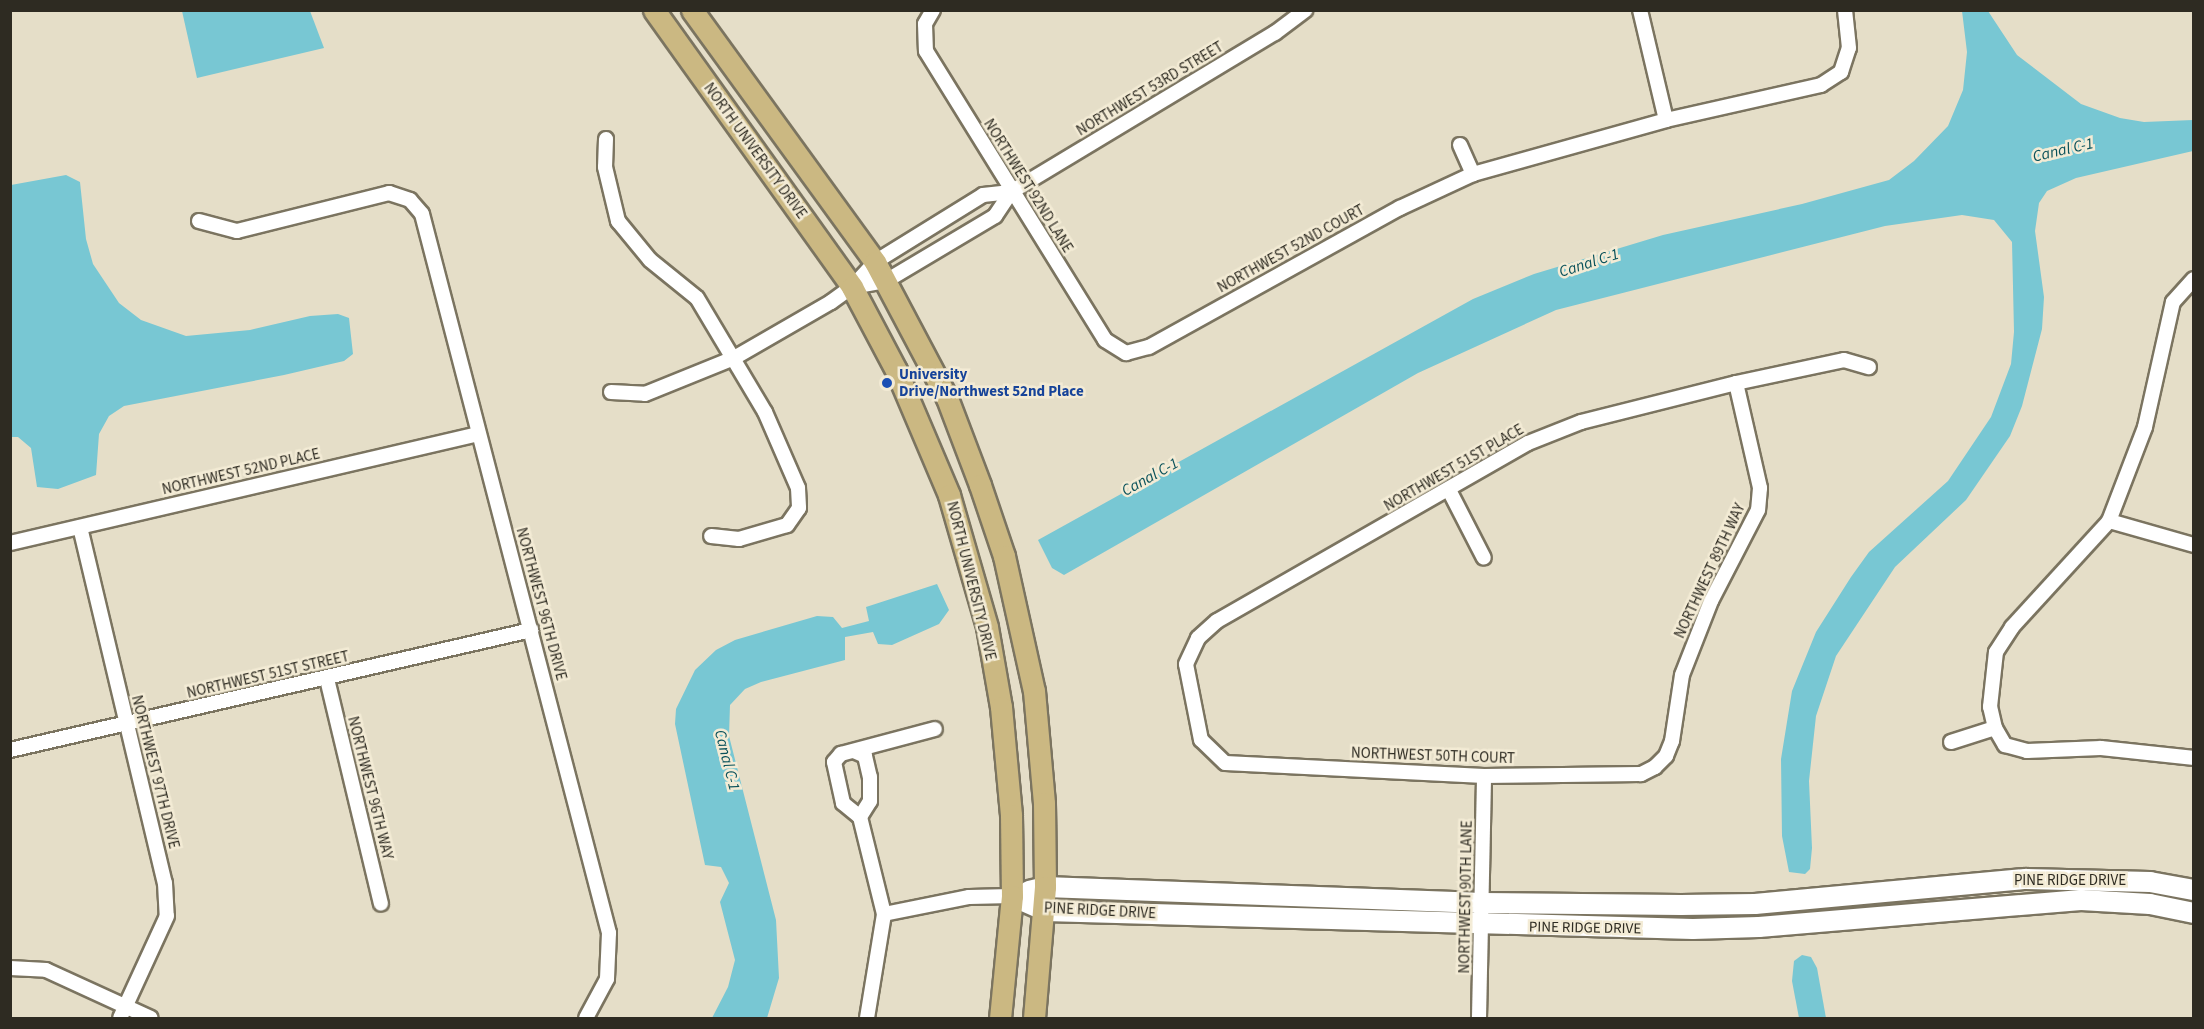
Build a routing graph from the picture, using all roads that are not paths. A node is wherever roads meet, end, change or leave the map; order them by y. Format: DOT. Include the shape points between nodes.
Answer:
graph roads {
  1 [pos="654,10"];
  2 [pos="692,10"];
  3 [pos="933,10"];
  4 [pos="1305,10"];
  5 [pos="1640,10"];
  6 [pos="1845,10"];
  7 [pos="1666,120"];
  8 [pos="606,139"];
  9 [pos="1460,145"];
  10 [pos="1473,174"];
  11 [pos="1011,192"];
  12 [pos="945,219"];
  13 [pos="199,221"];
  14 [pos="958,238"];
  15 [pos="875,261"];
  16 [pos="886,281"];
  17 [pos="2189,282"];
  18 [pos="852,287"];
  19 [pos="1126,353"];
  20 [pos="734,358"];
  21 [pos="1869,368"];
  22 [pos="1736,383"];
  23 [pos="611,392"];
  24 [pos="478,434"];
  25 [pos="1449,490"];
  26 [pos="2109,521"];
  27 [pos="80,527"];
  28 [pos="711,536"];
  29 [pos="10,543"];
  30 [pos="2193,545"];
  31 [pos="1484,558"];
  32 [pos="531,630"];
  33 [pos="327,679"];
  34 [pos="125,723"];
  35 [pos="1995,728"];
  36 [pos="935,729"];
  37 [pos="1951,742"];
  38 [pos="10,750"];
  39 [pos="854,751"];
  40 [pos="1212,753"];
  41 [pos="2193,758"];
  42 [pos="1655,767"];
  43 [pos="1484,776"];
  44 [pos="860,817"];
  45 [pos="1045,887"];
  46 [pos="2193,890"];
  47 [pos="1012,896"];
  48 [pos="1482,903"];
  49 [pos="381,904"];
  50 [pos="1045,911"];
  51 [pos="2193,913"];
  52 [pos="884,914"];
  53 [pos="1482,926"];
  54 [pos="10,968"];
  55 [pos="123,1012"];
  56 [pos="151,1018"];
  57 [pos="586,1018"];
  58 [pos="867,1018"];
  59 [pos="1000,1018"];
  60 [pos="1034,1018"];
  61 [pos="1479,1018"];
  1 -- 18 [label="main road, NORTH UNIVERSITY DRIVE"];
  2 -- 15 [label="main road"];
  3 -- 11 [label="street, NORTHWEST 92ND LANE" via="925,24 926,51"];
  4 -- 11 [label="street, NORTHWEST 53RD STREET" via="1275,33"];
  5 -- 7 [label="street"];
  6 -- 7 [label="street, NORTHWEST 52ND COURT" via="1849,48 1841,72 1821,85"];
  7 -- 10 [label="street, NORTHWEST 52ND COURT"];
  8 -- 20 [label="street" via="605,167 618,221 650,260 697,298"];
  9 -- 10 [label="street"];
  10 -- 19 [label="street, NORTHWEST 52ND COURT" via="1400,208 1149,347"];
  11 -- 12 [label="street, NORTHWEST 53RD STREET" via="983,195"];
  11 -- 14 [label="street, NORTHWEST 53RD STREET" via="995,216"];
  11 -- 19 [label="street, NORTHWEST 92ND LANE" via="1105,340"];
  12 -- 14 [label="street"];
  12 -- 15 [label="street, NORTHWEST 53RD STREET"];
  13 -- 24 [label="street, NORTHWEST 96TH DRIVE" via="237,231 389,193 410,200 422,214"];
  14 -- 16 [label="street, NORTHWEST 53RD STREET"];
  15 -- 16 [label="main road"];
  15 -- 18 [label="street, NORTHWEST 53RD STREET"];
  16 -- 18 [label="street, NORTHWEST 53RD STREET"];
  16 -- 45 [label="main road" via="947,398 1007,567 1034,691 1044,803"];
  17 -- 26 [label="street" via="2167,319 2145,427"];
  18 -- 20 [label="street"];
  18 -- 47 [label="main road, NORTH UNIVERSITY DRIVE" via="920,420 969,558 1001,707 1011,816"];
  20 -- 23 [label="street" via="645,394"];
  20 -- 28 [label="street" via="787,458 798,488 799,508 787,525 739,538"];
  21 -- 22 [label="street, NORTHWEST 51ST PLACE" via="1844,360"];
  22 -- 25 [label="street, NORTHWEST 51ST PLACE" via="1581,422 1528,443"];
  22 -- 42 [label="street, NORTHWEST 89TH WAY" via="1760,488 1758,510 1711,601 1682,675 1672,741 1666,756"];
  24 -- 27 [label="street, NORTHWEST 52ND PLACE"];
  24 -- 32 [label="street, NORTHWEST 96TH DRIVE"];
  25 -- 31 [label="street"];
  25 -- 40 [label="street, NORTHWEST 51ST PLACE" via="1217,621 1198,638 1186,664 1195,723"];
  26 -- 30 [label="street"];
  26 -- 35 [label="street" via="2012,627 1996,652 1990,707"];
  27 -- 29 [label="street, NORTHWEST 52ND PLACE"];
  27 -- 34 [label="street, NORTHWEST 97TH DRIVE"];
  32 -- 33 [label="street, NORTHWEST 51ST STREET"];
  32 -- 57 [label="street, NORTHWEST 96TH DRIVE" via="609,933 606,979"];
  33 -- 34 [label="street, NORTHWEST 51ST STREET"];
  33 -- 49 [label="street, NORTHWEST 96TH WAY"];
  34 -- 38 [label="street, NORTHWEST 51ST STREET"];
  34 -- 55 [label="street, NORTHWEST 97TH DRIVE" via="165,883 168,916"];
  35 -- 37 [label="street"];
  35 -- 41 [label="street" via="2005,745 2027,751 2102,748"];
  36 -- 39 [label="street"];
  39 -- 44 [label="street" via="865,756 870,777 870,801"];
  39 -- 44 [label="street" via="841,754 834,762 843,803"];
  40 -- 43 [label="street, NORTHWEST 50TH COURT" via="1225,764"];
  42 -- 43 [label="street, NORTHWEST 50TH COURT" via="1641,774"];
  43 -- 48 [label="street, NORTHWEST 90TH LANE"];
  44 -- 52 [label="street"];
  45 -- 47 [label="street, PINE RIDGE DRIVE"];
  45 -- 48 [label="street, PINE RIDGE DRIVE"];
  45 -- 50 [label="main road"];
  46 -- 48 [label="street, PINE RIDGE DRIVE" via="2150,882 2026,879 1755,904"];
  47 -- 50 [label="street, PINE RIDGE DRIVE"];
  47 -- 52 [label="street" via="969,897"];
  47 -- 59 [label="main road, NORTH UNIVERSITY DRIVE"];
  48 -- 53 [label="street, NORTHWEST 90TH LANE"];
  50 -- 53 [label="street, PINE RIDGE DRIVE"];
  50 -- 60 [label="main road"];
  51 -- 53 [label="street, PINE RIDGE DRIVE" via="2150,904 2081,900 1759,927"];
  52 -- 58 [label="street"];
  53 -- 61 [label="street, NORTHWEST 90TH LANE"];
  54 -- 55 [label="street" via="46,970"];
  55 -- 56 [label="street"];
}
